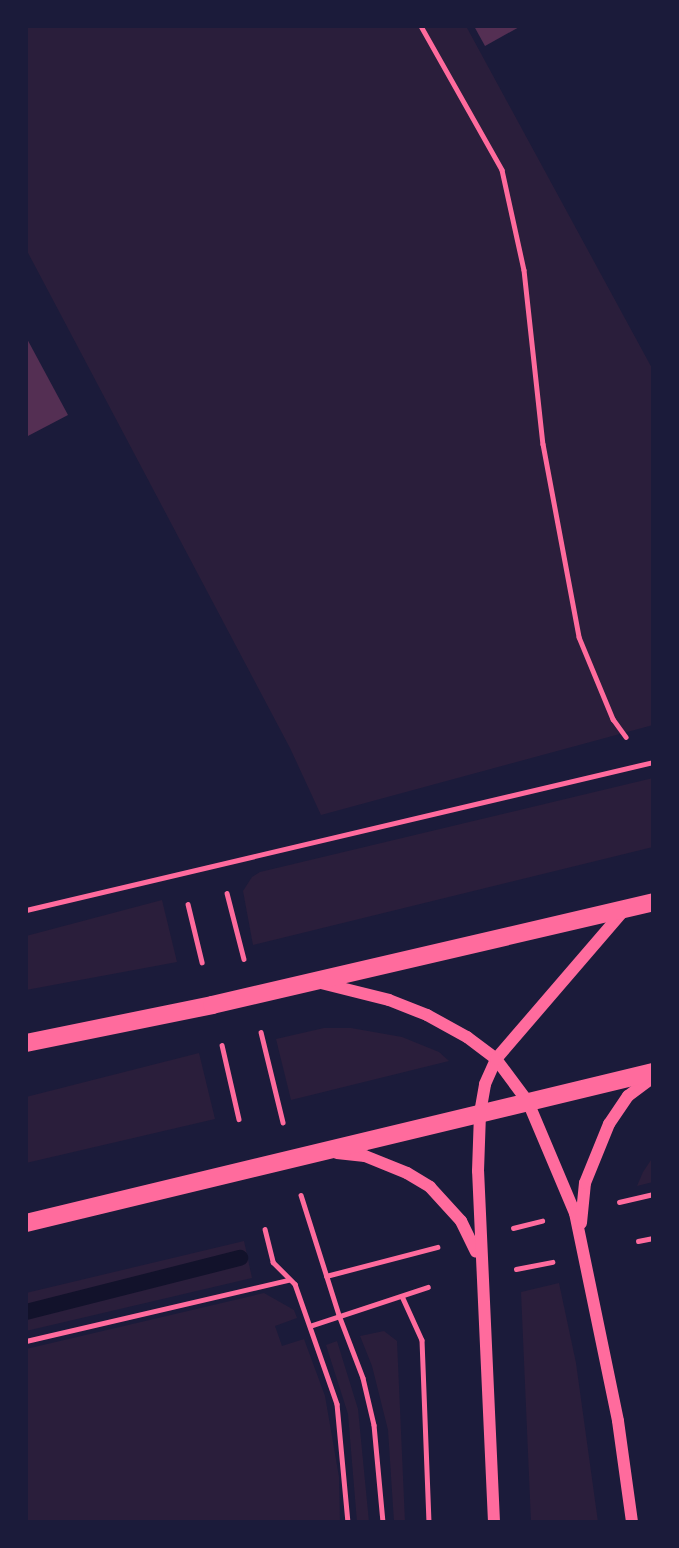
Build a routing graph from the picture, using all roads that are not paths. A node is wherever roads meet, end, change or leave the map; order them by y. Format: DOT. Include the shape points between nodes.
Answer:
graph roads {
  1 [pos="653,762"];
  2 [pos="653,902"];
  3 [pos="626,908"];
  4 [pos="26,910"];
  5 [pos="314,982"];
  6 [pos="26,1043"];
  7 [pos="496,1059"];
  8 [pos="653,1075"];
  9 [pos="528,1102"];
  10 [pos="480,1114"];
  11 [pos="323,1152"];
  12 [pos="26,1223"];
  13 [pos="583,1254"];
  14 [pos="482,1276"];
  15 [pos="494,1522"];
  16 [pos="632,1522"];
  1 -- 4 [label="lane"];
  2 -- 3 [label="main road"];
  3 -- 5 [label="main road"];
  3 -- 7 [label="street"];
  5 -- 6 [label="main road"];
  5 -- 7 [label="street" via="389,1000 427,1015"];
  7 -- 9 [label="street"];
  7 -- 10 [label="street" via="485,1084"];
  8 -- 9 [label="main road"];
  8 -- 13 [label="street" via="628,1096 594,1156 581,1211"];
  9 -- 10 [label="main road"];
  9 -- 13 [label="street" via="575,1213"];
  10 -- 11 [label="main road"];
  10 -- 14 [label="street"];
  11 -- 12 [label="main road"];
  11 -- 14 [label="street" via="365,1156 430,1187 472,1238"];
  13 -- 16 [label="street" via="618,1421"];
  14 -- 15 [label="street"];
}
